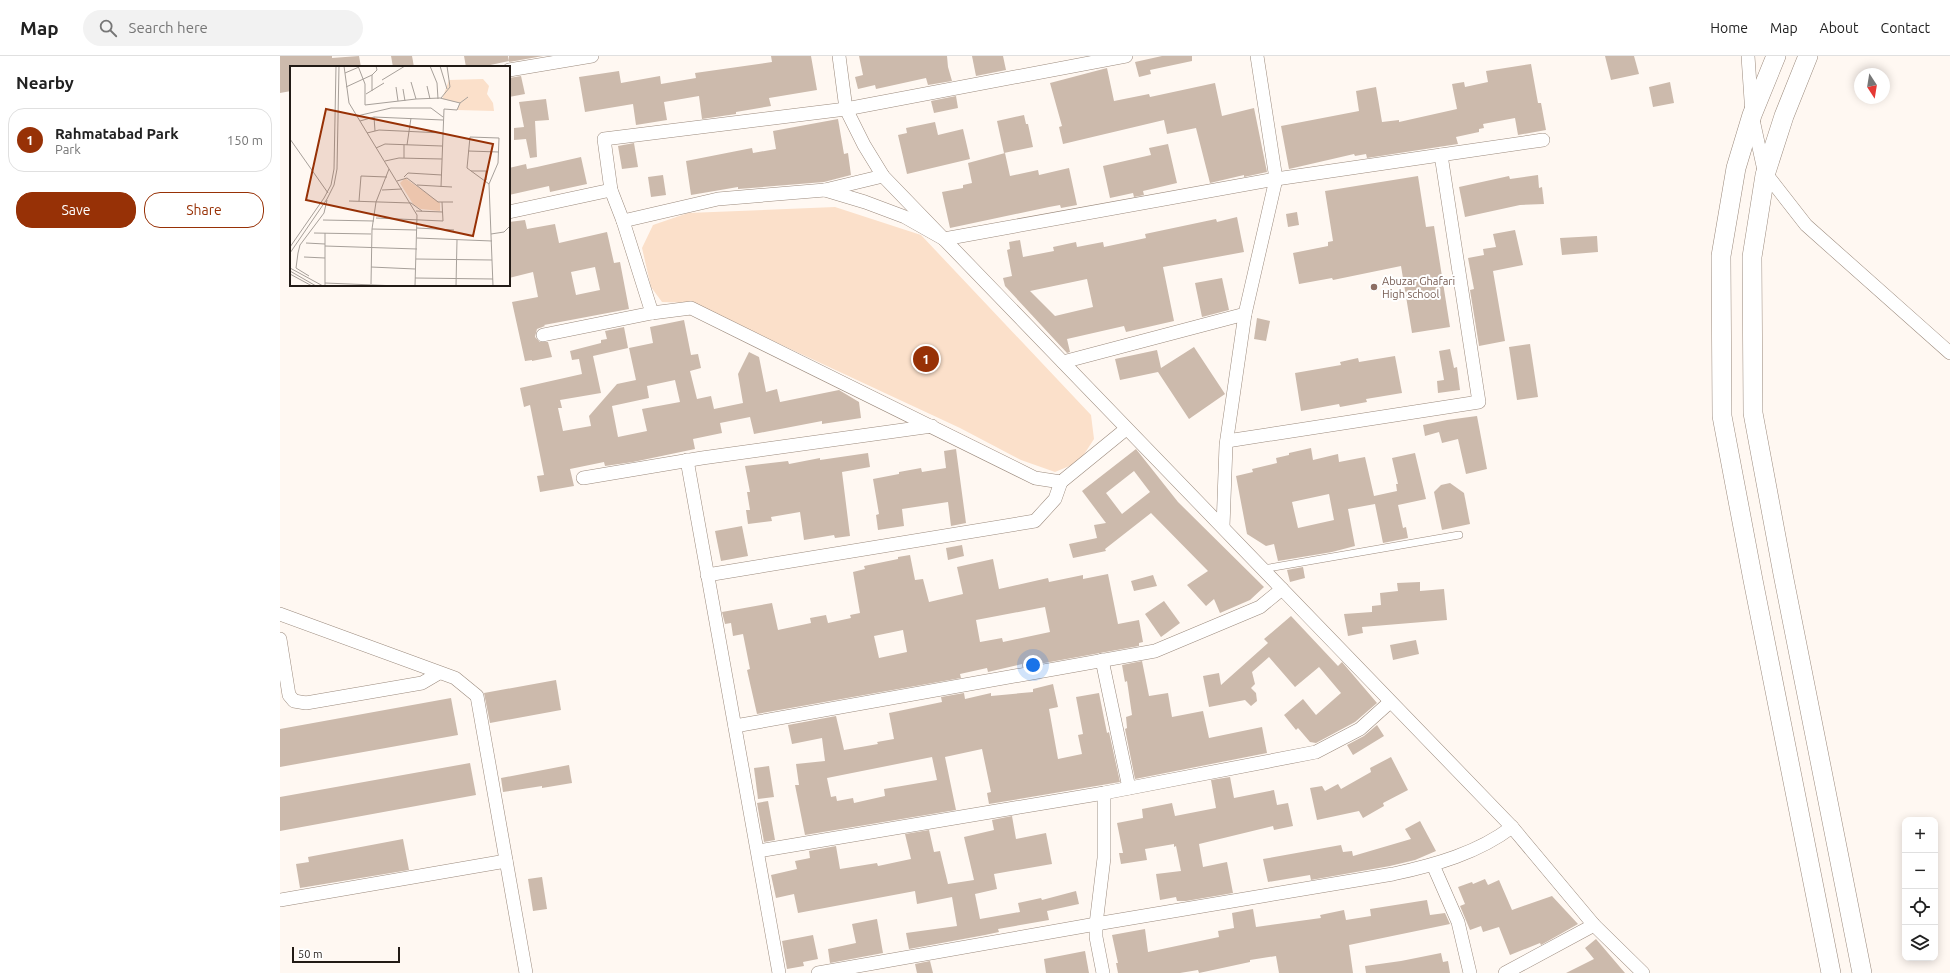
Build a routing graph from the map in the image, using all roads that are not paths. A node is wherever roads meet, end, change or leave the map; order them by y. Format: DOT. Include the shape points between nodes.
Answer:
graph roads {
  1 [pos="592,56"];
  2 [pos="839,56"];
  3 [pos="1126,56"];
  4 [pos="1257,56"];
  5 [pos="1748,56"];
  6 [pos="1776,56"];
  7 [pos="1808,56"];
  8 [pos="510,70"];
  9 [pos="846,109"];
  10 [pos="1752,115"];
  11 [pos="1543,140"];
  12 [pos="1442,155"];
  13 [pos="1765,175"];
  14 [pos="882,176"];
  15 [pos="1276,179"];
  16 [pos="611,190"];
  17 [pos="825,190"];
  18 [pos="510,212"];
  19 [pos="623,222"];
  20 [pos="944,240"];
  21 [pos="652,313"];
  22 [pos="1245,314"];
  23 [pos="543,335"];
  24 [pos="1950,353"];
  25 [pos="1063,362"];
  26 [pos="932,426"];
  27 [pos="1126,429"];
  28 [pos="1227,441"];
  29 [pos="688,460"];
  30 [pos="583,478"];
  31 [pos="1062,482"];
  32 [pos="1223,527"];
  33 [pos="1459,535"];
  34 [pos="1263,569"];
  35 [pos="707,575"];
  36 [pos="1282,589"];
  37 [pos="280,614"];
  38 [pos="280,639"];
  39 [pos="1102,660"];
  40 [pos="439,673"];
  41 [pos="1390,702"];
  42 [pos="735,726"];
  43 [pos="1129,788"];
  44 [pos="1104,793"];
  45 [pos="1512,827"];
  46 [pos="758,851"];
  47 [pos="506,861"];
  48 [pos="1433,865"];
  49 [pos="280,900"];
  50 [pos="1096,924"];
  51 [pos="1594,925"];
  52 [pos="1640,972"];
  53 [pos="526,973"];
  54 [pos="779,973"];
  55 [pos="818,973"];
  56 [pos="1103,973"];
  57 [pos="1470,973"];
  58 [pos="1505,973"];
  59 [pos="1831,973"];
  60 [pos="1862,973"];
  1 -- 8 [label="street"];
  2 -- 9 [label="street"];
  3 -- 9 [label="street"];
  4 -- 15 [label="street"];
  5 -- 10 [label="street"];
  6 -- 10 [label="main road"];
  7 -- 13 [label="main road" via="1784,116"];
  9 -- 14 [label="street"];
  9 -- 16 [label="street" via="604,139"];
  10 -- 13 [label="street"];
  10 -- 59 [label="main road" via="1736,168 1721,256 1722,416"];
  11 -- 12 [label="street"];
  12 -- 15 [label="street"];
  12 -- 28 [label="street" via="1479,402"];
  13 -- 24 [label="street" via="1806,225"];
  13 -- 60 [label="main road" via="1752,257 1753,413"];
  14 -- 17 [label="street"];
  14 -- 20 [label="street"];
  15 -- 20 [label="street"];
  15 -- 22 [label="street"];
  16 -- 18 [label="street"];
  16 -- 19 [label="street"];
  17 -- 19 [label="street" via="718,199"];
  17 -- 20 [label="street" via="905,217"];
  19 -- 21 [label="street"];
  20 -- 25 [label="street"];
  21 -- 23 [label="street"];
  21 -- 26 [label="street" via="691,308"];
  22 -- 25 [label="street"];
  22 -- 28 [label="street"];
  25 -- 27 [label="street"];
  26 -- 29 [label="street"];
  26 -- 31 [label="street" via="1036,478"];
  27 -- 31 [label="street"];
  27 -- 32 [label="street"];
  28 -- 32 [label="street"];
  29 -- 30 [label="street"];
  29 -- 35 [label="street"];
  31 -- 35 [label="street" via="1054,499 1035,521"];
  32 -- 34 [label="street"];
  33 -- 34 [label="lane"];
  34 -- 36 [label="street"];
  35 -- 42 [label="street"];
  36 -- 39 [label="street" via="1260,607 1155,651"];
  36 -- 41 [label="street"];
  37 -- 40 [label="street"];
  38 -- 40 [label="street" via="288,695 294,701 306,703 422,683"];
  39 -- 42 [label="street"];
  39 -- 43 [label="street"];
  40 -- 47 [label="street" via="455,678 477,696"];
  41 -- 43 [label="street" via="1360,729 1316,752"];
  41 -- 45 [label="street"];
  42 -- 46 [label="street"];
  43 -- 44 [label="street"];
  44 -- 46 [label="street"];
  44 -- 50 [label="street" via="1104,858"];
  45 -- 48 [label="street" via="1494,841"];
  45 -- 51 [label="street"];
  46 -- 54 [label="street"];
  47 -- 49 [label="street"];
  47 -- 53 [label="street"];
  48 -- 50 [label="street"];
  48 -- 57 [label="street" via="1458,922"];
  50 -- 55 [label="street"];
  50 -- 56 [label="street"];
  51 -- 52 [label="street"];
  51 -- 58 [label="street"];
}
